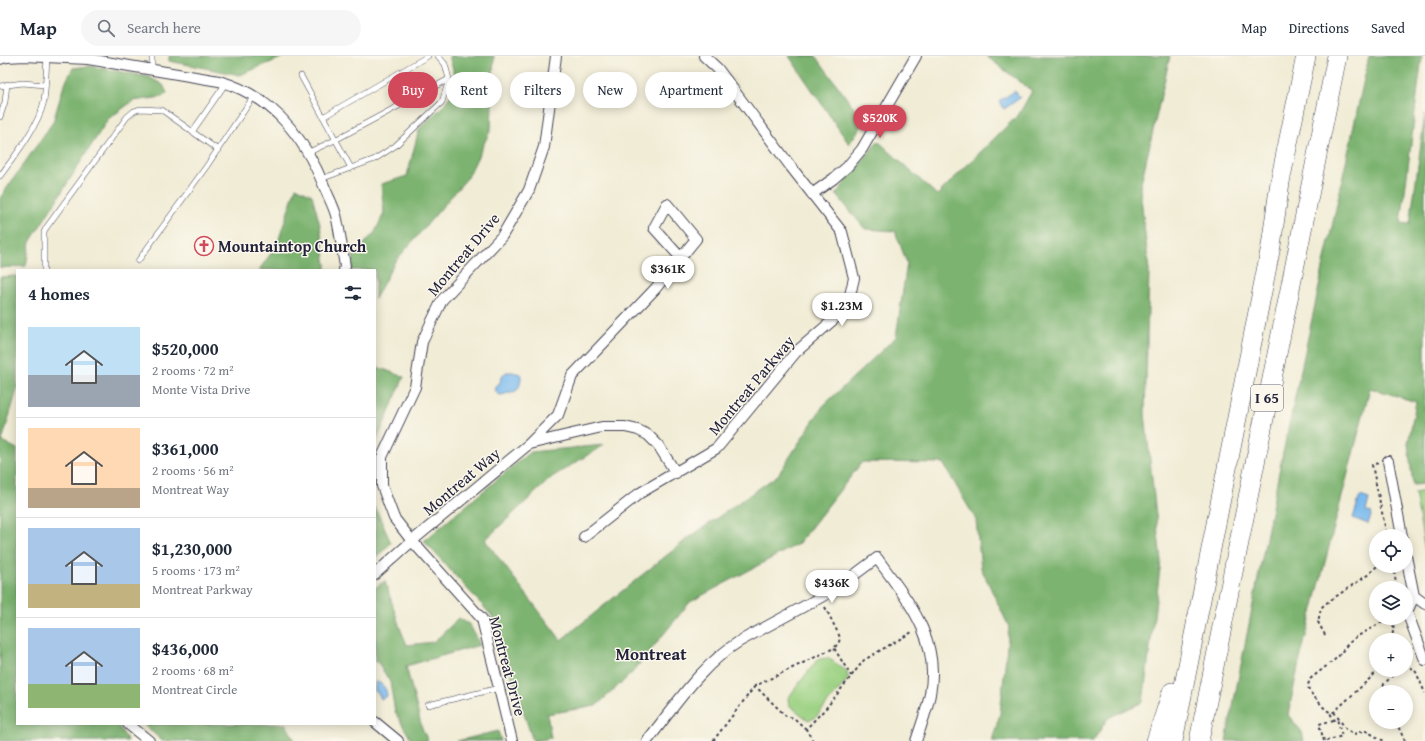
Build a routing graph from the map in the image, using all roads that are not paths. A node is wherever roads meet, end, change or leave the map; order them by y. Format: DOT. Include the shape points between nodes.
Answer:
graph roads {
  1 [pos="47,56"];
  2 [pos="152,56"];
  3 [pos="428,56"];
  4 [pos="438,56"];
  5 [pos="556,56"];
  6 [pos="704,56"];
  7 [pos="916,56"];
  8 [pos="1306,56"];
  9 [pos="1337,56"];
  10 [pos="4,57"];
  11 [pos="152,70"];
  12 [pos="448,72"];
  13 [pos="301,76"];
  14 [pos="446,81"];
  15 [pos="226,83"];
  16 [pos="7,84"];
  17 [pos="45,85"];
  18 [pos="0,86"];
  19 [pos="446,90"];
  20 [pos="254,96"];
  21 [pos="0,117"];
  22 [pos="323,117"];
  23 [pos="192,132"];
  24 [pos="335,140"];
  25 [pos="218,150"];
  26 [pos="307,153"];
  27 [pos="350,168"];
  28 [pos="0,176"];
  29 [pos="321,179"];
  30 [pos="812,194"];
  31 [pos="681,258"];
  32 [pos="138,261"];
  33 [pos="44,269"];
  34 [pos="344,269"];
  35 [pos="529,444"];
  36 [pos="1388,461"];
  37 [pos="676,473"];
  38 [pos="1401,529"];
  39 [pos="584,537"];
  40 [pos="412,541"];
  41 [pos="376,573"];
  42 [pos="1409,573"];
  43 [pos="1414,596"];
  44 [pos="1202,597"];
  45 [pos="1425,604"];
  46 [pos="1425,660"];
  47 [pos="500,688"];
  48 [pos="428,705"];
  49 [pos="376,723"];
  50 [pos="129,725"];
  51 [pos="149,741"];
  52 [pos="398,741"];
  53 [pos="512,741"];
  54 [pos="647,741"];
  55 [pos="916,741"];
  56 [pos="1156,741"];
  57 [pos="1173,741"];
  58 [pos="1199,741"];
  1 -- 10 [label="street"];
  1 -- 11 [label="street" via="88,59"];
  1 -- 17 [label="lane"];
  2 -- 11 [label="lane"];
  3 -- 22 [label="lane"];
  4 -- 12 [label="lane"];
  5 -- 40 [label="street, Montreat Drive" via="544,147 529,190 502,236 442,300 422,342 415,387 382,457 382,486 394,518"];
  6 -- 30 [label="street, Montreat Parkway" via="718,69"];
  7 -- 30 [label="street" via="862,149 848,167"];
  8 -- 44 [label="highway, I 65" via="1280,182 1270,254"];
  9 -- 58 [label="highway, I 65"];
  11 -- 15 [label="street"];
  13 -- 22 [label="lane"];
  14 -- 24 [label="lane"];
  15 -- 20 [label="street"];
  15 -- 23 [label="lane"];
  16 -- 17 [label="lane"];
  16 -- 18 [label="lane"];
  16 -- 21 [label="lane"];
  17 -- 28 [label="lane" via="38,118"];
  19 -- 27 [label="lane" via="442,102 395,146 375,159"];
  20 -- 25 [label="lane"];
  20 -- 26 [label="street" via="262,100 291,127"];
  22 -- 24 [label="lane"];
  23 -- 25 [label="lane"];
  23 -- 33 [label="lane" via="162,110 134,111 46,228"];
  24 -- 26 [label="lane"];
  24 -- 27 [label="lane"];
  25 -- 32 [label="lane"];
  26 -- 29 [label="street"];
  27 -- 29 [label="lane"];
  29 -- 34 [label="street" via="336,214"];
  30 -- 37 [label="street, Montreat Parkway" via="842,232 854,278 847,308 796,352 717,448"];
  31 -- 31 [label="street, Montreat Way" via="696,239 667,204 654,228"];
  31 -- 35 [label="street, Montreat Way" via="572,376 558,415"];
  35 -- 37 [label="street, Montreat Way" via="602,427 625,427 648,435 658,445"];
  35 -- 40 [label="street, Montreat Way"];
  36 -- 38 [label="street"];
  37 -- 39 [label="street, Montreat Parkway" via="659,480 640,493"];
  40 -- 41 [label="street, Montreat Way"];
  40 -- 47 [label="street, Montreat Drive" via="482,619"];
  42 -- 43 [label="street"];
  43 -- 45 [label="street"];
  43 -- 46 [label="street" via="1407,612"];
  44 -- 56 [label="highway"];
  44 -- 57 [label="highway, I 65"];
  47 -- 48 [label="lane"];
  47 -- 53 [label="street, Montreat Drive"];
  49 -- 52 [label="street"];
  50 -- 51 [label="street"];
  54 -- 55 [label="street" via="700,674 726,649 834,590 877,558 911,605 927,637 932,656 930,694"];
}
